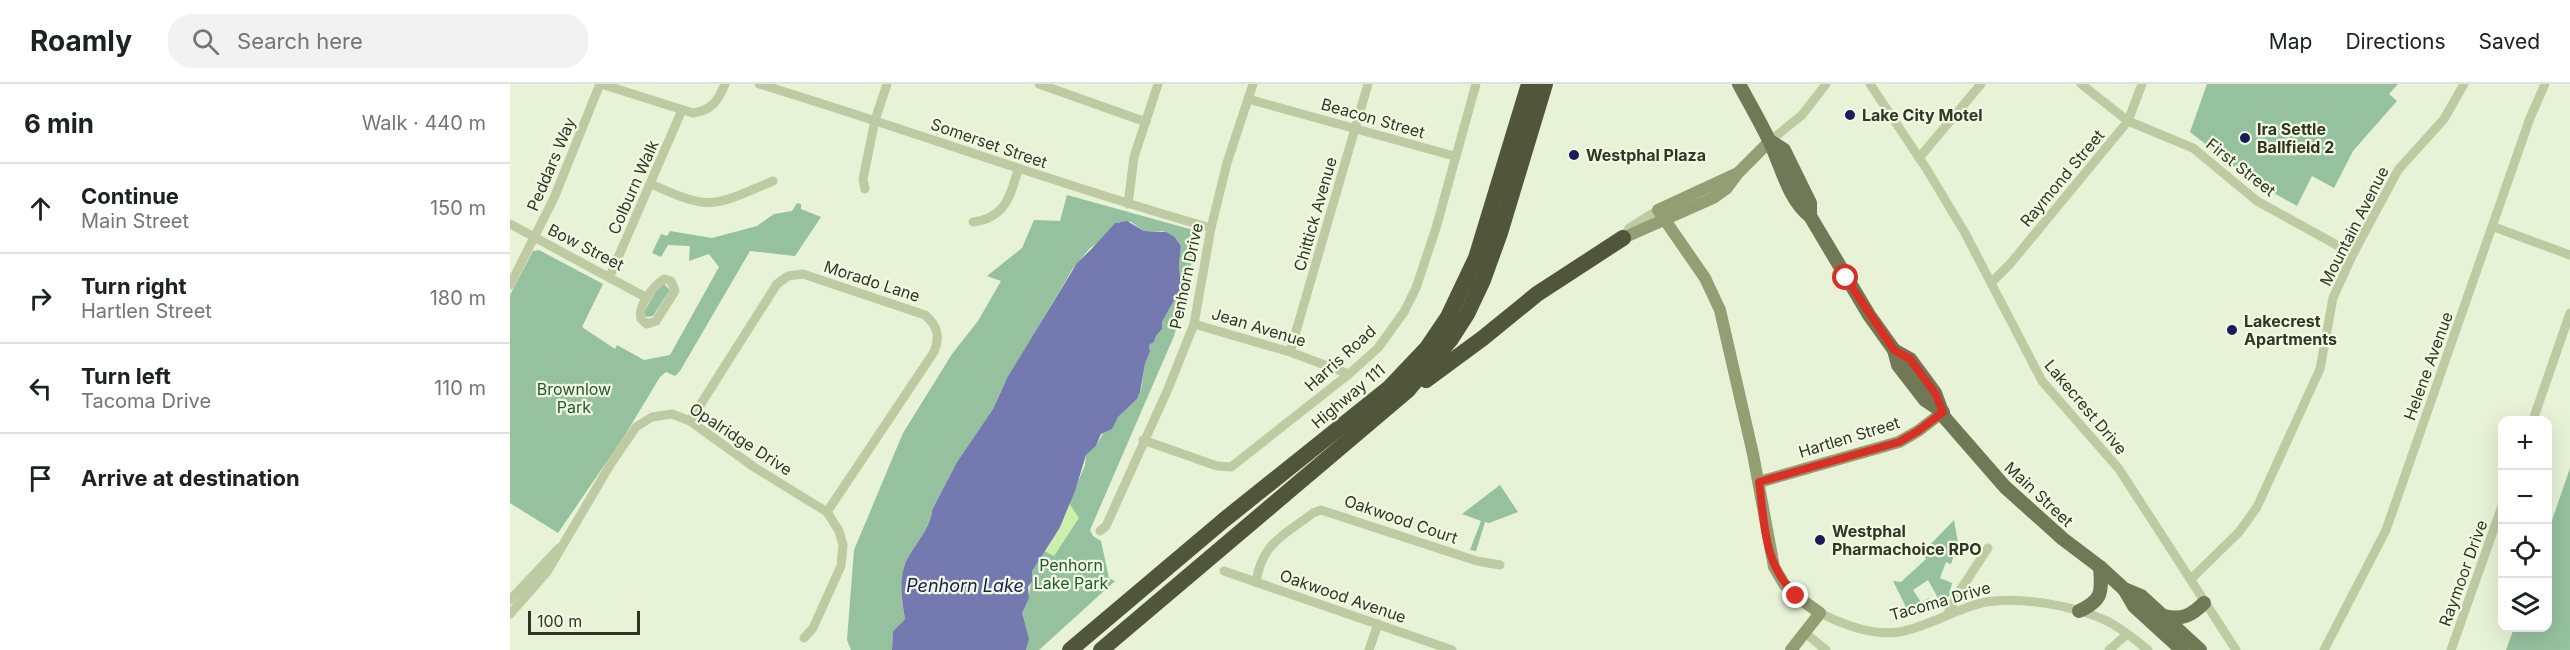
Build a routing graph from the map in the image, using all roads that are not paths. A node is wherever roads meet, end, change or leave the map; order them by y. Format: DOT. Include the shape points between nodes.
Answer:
graph roads {
  1 [pos="600,84"];
  2 [pos="725,84"];
  3 [pos="759,84"];
  4 [pos="887,84"];
  5 [pos="1039,84"];
  6 [pos="1158,84"];
  7 [pos="1253,84"];
  8 [pos="1368,84"];
  9 [pos="1476,84"];
  10 [pos="1529,84"];
  11 [pos="1546,84"];
  12 [pos="1739,84"];
  13 [pos="1826,84"];
  14 [pos="1869,84"];
  15 [pos="1981,84"];
  16 [pos="2081,84"];
  17 [pos="2142,84"];
  18 [pos="2464,84"];
  19 [pos="2545,84"];
  20 [pos="1248,99"];
  21 [pos="682,110"];
  22 [pos="874,120"];
  23 [pos="1146,122"];
  24 [pos="2128,122"];
  25 [pos="1356,129"];
  26 [pos="1770,141"];
  27 [pos="1454,156"];
  28 [pos="1919,158"];
  29 [pos="1018,170"];
  30 [pos="773,181"];
  31 [pos="651,184"];
  32 [pos="865,189"];
  33 [pos="1128,204"];
  34 [pos="1661,215"];
  35 [pos="973,222"];
  36 [pos="510,224"];
  37 [pos="2494,227"];
  38 [pos="1211,228"];
  39 [pos="535,238"];
  40 [pos="1623,238"];
  41 [pos="2353,254"];
  42 [pos="2570,255"];
  43 [pos="610,276"];
  44 [pos="1992,282"];
  45 [pos="510,285"];
  46 [pos="647,298"];
  47 [pos="2570,313"];
  48 [pos="1194,324"];
  49 [pos="1290,352"];
  50 [pos="1349,374"];
  51 [pos="1407,392"];
  52 [pos="1943,412"];
  53 [pos="2534,416"];
  54 [pos="690,421"];
  55 [pos="1143,440"];
  56 [pos="1759,482"];
  57 [pos="827,512"];
  58 [pos="2498,517"];
  59 [pos="1100,531"];
  60 [pos="561,546"];
  61 [pos="1988,548"];
  62 [pos="1500,565"];
  63 [pos="2100,567"];
  64 [pos="1224,571"];
  65 [pos="2191,579"];
  66 [pos="1256,582"];
  67 [pos="2124,589"];
  68 [pos="510,600"];
  69 [pos="2204,603"];
  70 [pos="2079,611"];
  71 [pos="1820,613"];
  72 [pos="1948,613"];
  73 [pos="510,614"];
  74 [pos="2162,615"];
  75 [pos="1378,624"];
  76 [pos="1804,632"];
  77 [pos="2127,634"];
  78 [pos="804,638"];
  79 [pos="1070,650"];
  80 [pos="1101,650"];
  81 [pos="1369,650"];
  82 [pos="1452,650"];
  83 [pos="1791,650"];
  84 [pos="1826,650"];
  85 [pos="2109,650"];
  86 [pos="2148,650"];
  87 [pos="2182,650"];
  88 [pos="2200,650"];
  89 [pos="2236,650"];
  90 [pos="2324,650"];
  91 [pos="2451,650"];
  1 -- 21 [label="street"];
  1 -- 39 [label="street, Peddars Way"];
  2 -- 21 [label="street" via="716,104 693,113"];
  3 -- 22 [label="street, Somerset Street"];
  4 -- 22 [label="street"];
  5 -- 23 [label="street"];
  6 -- 23 [label="street"];
  7 -- 20 [label="street, Penhorn Drive"];
  8 -- 25 [label="street, Chittick Avenue"];
  9 -- 27 [label="street, Harris Road"];
  10 -- 79 [label="highway, Highway 111" via="1476,258 1448,317 1427,348 1389,388"];
  11 -- 51 [label="highway, Highway 111" via="1484,280 1451,339"];
  12 -- 26 [label="main road, Main Street"];
  13 -- 26 [label="street" via="1802,116"];
  14 -- 28 [label="street, Lakecrest Drive"];
  15 -- 28 [label="street"];
  16 -- 24 [label="street, First Street"];
  17 -- 24 [label="street, Raymond Street"];
  18 -- 41 [label="street, Mountain Avenue" via="2444,119 2398,170"];
  19 -- 37 [label="street, Helene Avenue"];
  20 -- 25 [label="street, Beacon Street"];
  20 -- 38 [label="street, Penhorn Drive"];
  21 -- 31 [label="street, Colburn Walk"];
  22 -- 29 [label="street, Somerset Street"];
  22 -- 32 [label="street" via="863,179"];
  23 -- 33 [label="street" via="1134,158"];
  24 -- 41 [label="street, First Street" via="2193,148 2257,201"];
  24 -- 44 [label="street, Raymond Street"];
  25 -- 27 [label="street, Beacon Street"];
  25 -- 49 [label="street, Chittick Avenue"];
  26 -- 34 [label="street" via="1738,173"];
  26 -- 52 [label="main road, Main Street" via="1800,208 1810,216 1869,315 1894,350 1910,359 1935,393"];
  27 -- 50 [label="street, Harris Road" via="1436,228 1410,302 1378,348"];
  28 -- 44 [label="street, Lakecrest Drive"];
  29 -- 33 [label="street, Somerset Street"];
  29 -- 35 [label="street" via="1002,209"];
  30 -- 31 [label="street" via="721,202 705,204"];
  31 -- 43 [label="street, Colburn Walk"];
  33 -- 38 [label="street, Somerset Street"];
  34 -- 40 [label="street"];
  34 -- 56 [label="street, Tacoma Drive" via="1716,298"];
  36 -- 39 [label="street, Bow Street"];
  37 -- 42 [label="street"];
  37 -- 90 [label="street, Helene Avenue" via="2386,530"];
  38 -- 48 [label="street, Penhorn Drive"];
  39 -- 43 [label="street, Bow Street"];
  39 -- 45 [label="street, Peddars Way"];
  40 -- 51 [label="highway" via="1547,286 1462,355"];
  41 -- 65 [label="street, Mountain Avenue" via="2333,298 2320,369 2257,507 2239,532"];
  43 -- 46 [label="street, Bow Street"];
  44 -- 65 [label="street, Lakecrest Drive" via="2042,381 2113,461"];
  46 -- 46 [label="street" via="639,316 651,324 675,291 671,281 664,279"];
  47 -- 53 [label="street"];
  48 -- 49 [label="street, Jean Avenue"];
  48 -- 55 [label="street, Penhorn Drive"];
  49 -- 50 [label="street, Jean Avenue"];
  50 -- 55 [label="street, Harris Road" via="1232,467 1217,466"];
  51 -- 80 [label="highway, Highway 111"];
  52 -- 56 [label="street, Hartlen Street" via="1899,442"];
  52 -- 63 [label="main road, Main Street" via="1957,434 2001,482"];
  54 -- 57 [label="street, Opalridge Drive"];
  54 -- 57 [label="street, Morado Lane" via="777,284 788,276 803,274 925,315 935,326 938,337 934,352"];
  54 -- 60 [label="street, Opalridge Drive" via="662,414 636,427"];
  55 -- 59 [label="street, Penhorn Drive" via="1106,526"];
  56 -- 71 [label="street, Tacoma Drive" via="1774,567 1796,596"];
  57 -- 78 [label="street" via="843,545 841,566 813,628"];
  58 -- 91 [label="street, Raymoor Drive"];
  60 -- 68 [label="street, Opalridge Drive"];
  60 -- 73 [label="street, Opalridge Drive" via="538,584"];
  61 -- 72 [label="street"];
  62 -- 66 [label="street, Oakwood Court" via="1321,510 1265,551"];
  63 -- 67 [label="main road, Main Street"];
  63 -- 70 [label="main road" via="2099,597"];
  64 -- 66 [label="street, Oakwood Avenue"];
  65 -- 69 [label="street, Lakecrest Drive"];
  66 -- 75 [label="street, Oakwood Avenue"];
  67 -- 74 [label="main road, Main Street" via="2141,596"];
  67 -- 87 [label="main road, Main Street" via="2134,606"];
  69 -- 74 [label="main road" via="2185,617"];
  69 -- 89 [label="street, Lakecrest Drive"];
  70 -- 72 [label="street, Tacoma Drive" via="2001,600"];
  70 -- 77 [label="street, Tacoma Drive" via="2105,620"];
  71 -- 72 [label="street, Tacoma Drive" via="1887,633 1911,629"];
  71 -- 76 [label="street"];
  74 -- 88 [label="main road, Main Street"];
  75 -- 81 [label="street"];
  75 -- 82 [label="street, Oakwood Avenue"];
  76 -- 83 [label="street"];
  76 -- 84 [label="street"];
  77 -- 85 [label="street"];
  77 -- 86 [label="street, Tacoma Drive"];
}
